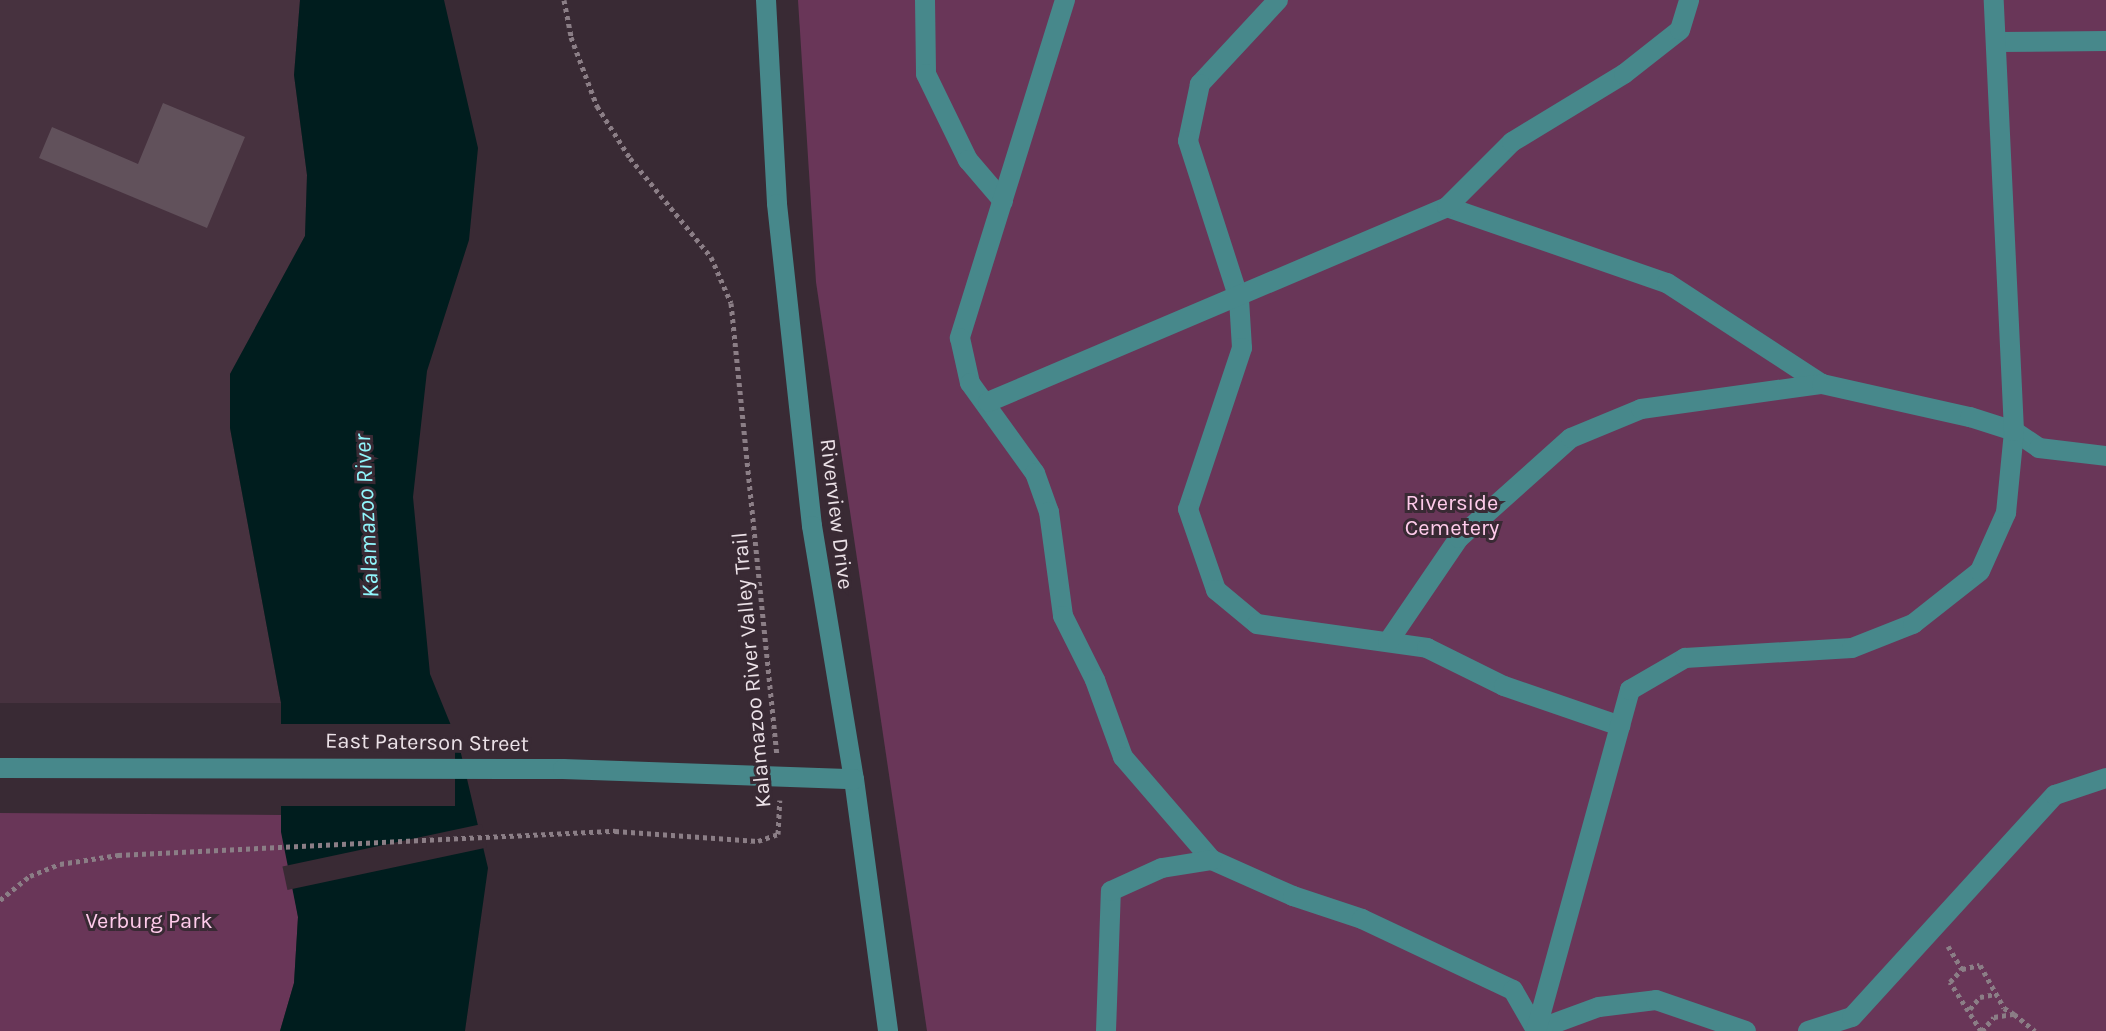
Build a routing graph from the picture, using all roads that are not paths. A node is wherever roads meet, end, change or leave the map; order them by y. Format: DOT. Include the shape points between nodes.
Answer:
graph roads {
  1 [pos="766,0"];
  2 [pos="925,0"];
  3 [pos="1065,0"];
  4 [pos="1278,0"];
  5 [pos="1689,0"];
  6 [pos="1994,0"];
  7 [pos="2106,41"];
  8 [pos="1998,42"];
  9 [pos="1003,201"];
  10 [pos="1447,207"];
  11 [pos="1239,299"];
  12 [pos="1822,384"];
  13 [pos="988,402"];
  14 [pos="2014,431"];
  15 [pos="2106,456"];
  16 [pos="1388,642"];
  17 [pos="1620,726"];
  18 [pos="0,768"];
  19 [pos="2106,778"];
  20 [pos="854,779"];
  21 [pos="1212,860"];
  22 [pos="1536,1030"];
  23 [pos="888,1031"];
  24 [pos="1106,1031"];
  25 [pos="1746,1031"];
  26 [pos="1808,1031"];
  1 -- 20 [label="street, Riverview Drive" via="777,204 812,526"];
  2 -- 9 [label="street" via="926,74 968,160"];
  3 -- 9 [label="street"];
  4 -- 11 [label="street" via="1200,84 1188,141"];
  5 -- 10 [label="street" via="1680,30 1624,74 1512,142"];
  6 -- 8 [label="street"];
  7 -- 8 [label="street"];
  8 -- 14 [label="street"];
  9 -- 13 [label="street" via="960,338 970,383"];
  10 -- 11 [label="street"];
  10 -- 12 [label="street" via="1667,283"];
  11 -- 13 [label="street"];
  11 -- 16 [label="street" via="1242,348 1188,509 1216,590 1257,624"];
  12 -- 14 [label="street"];
  12 -- 16 [label="street" via="1641,409 1571,438 1459,538"];
  13 -- 21 [label="street" via="1035,473 1049,512 1063,616 1095,680 1123,757"];
  14 -- 15 [label="street" via="2039,448"];
  14 -- 17 [label="street" via="2006,513 1980,571 1913,624 1852,648 1685,658 1630,690"];
  16 -- 17 [label="street" via="1427,648 1504,686"];
  17 -- 22 [label="street"];
  18 -- 20 [label="street, East Paterson Street" via="143,764 563,769"];
  19 -- 26 [label="street" via="2055,795 1852,1017"];
  20 -- 23 [label="street, Riverview Drive"];
  21 -- 22 [label="street" via="1362,919 1513,990"];
  21 -- 24 [label="street" via="1162,868 1111,891"];
  22 -- 25 [label="street" via="1599,1007 1656,1000"];
}
